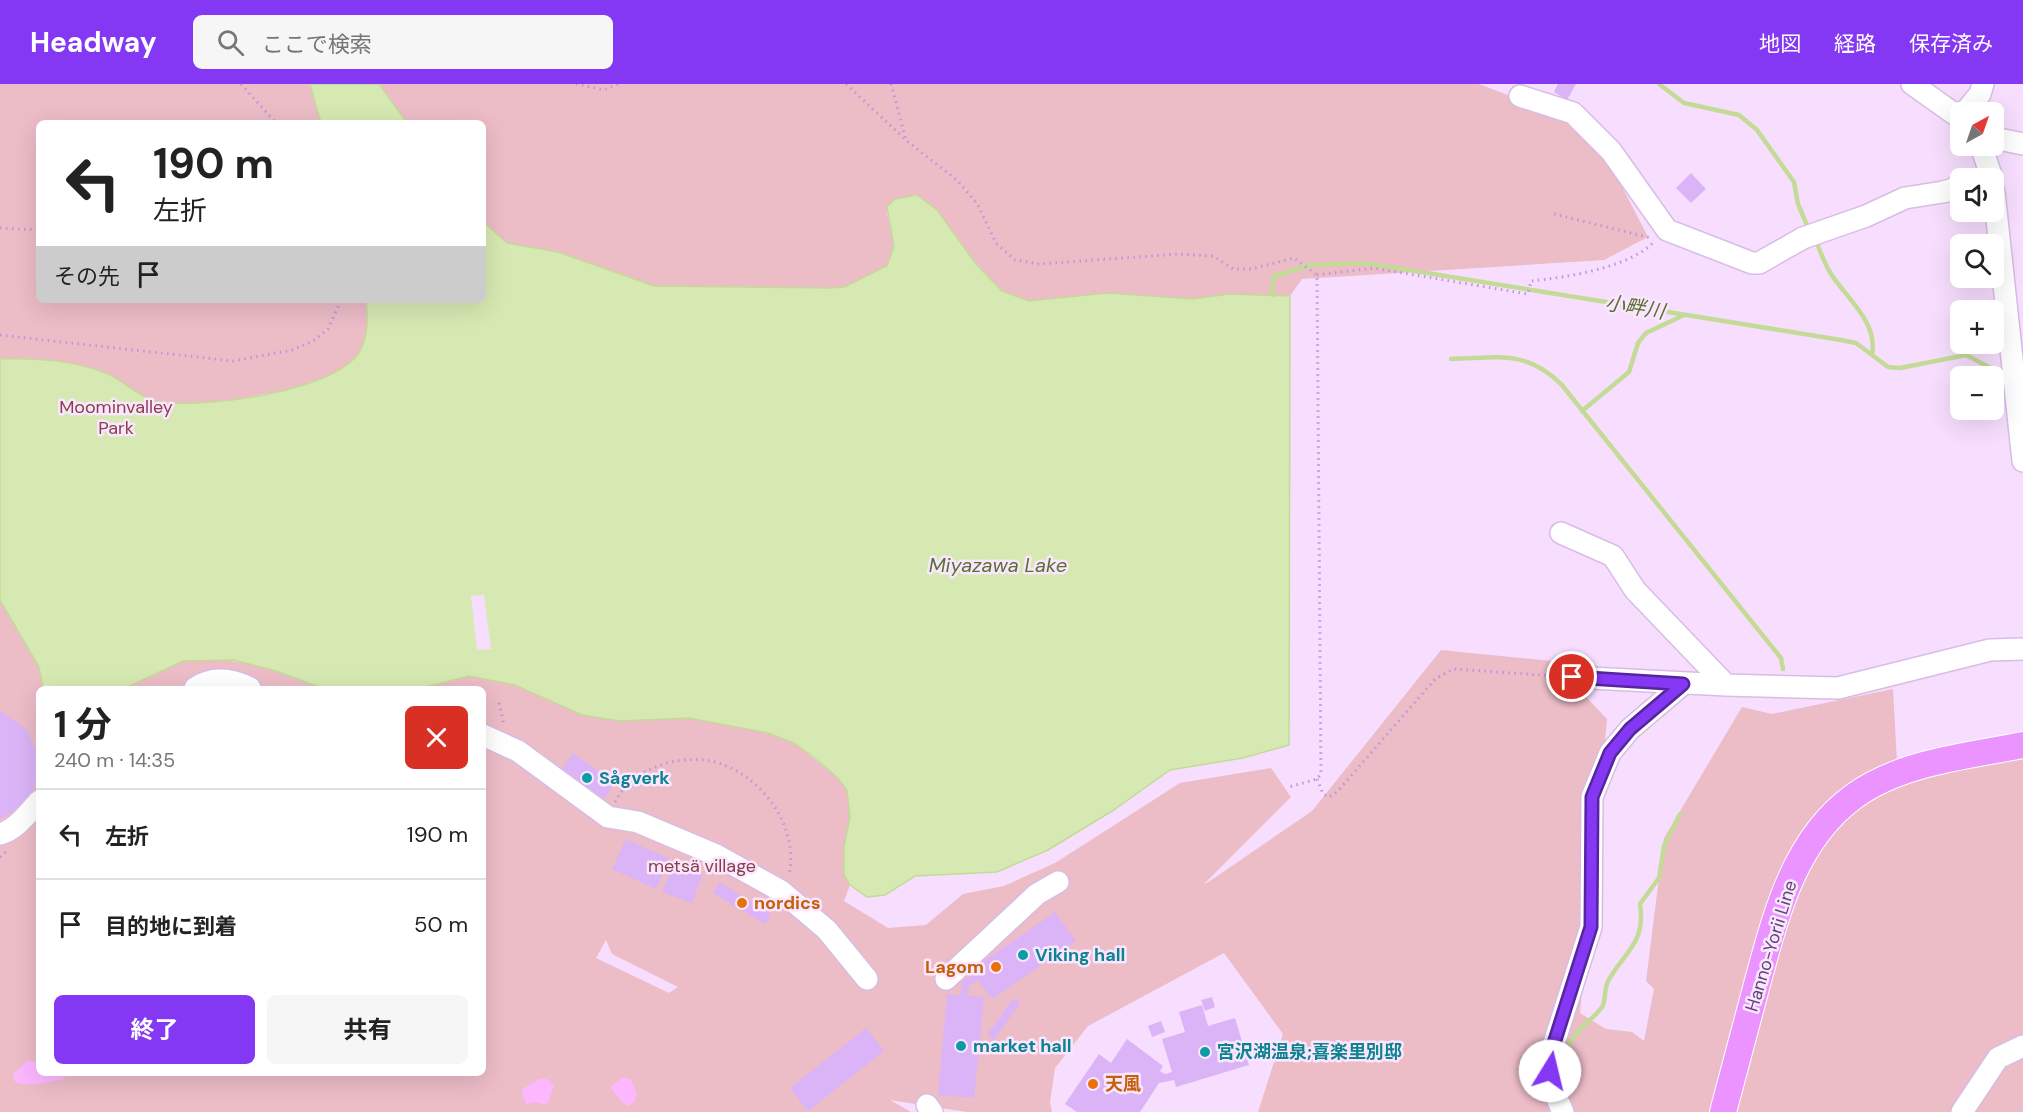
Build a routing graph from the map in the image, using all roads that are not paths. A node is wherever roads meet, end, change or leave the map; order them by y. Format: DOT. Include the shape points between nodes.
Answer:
graph roads {
  1 [pos="1912,84"];
  2 [pos="1983,84"];
  3 [pos="1520,96"];
  4 [pos="1973,102"];
  5 [pos="1950,111"];
  6 [pos="2004,144"];
  7 [pos="2023,144"];
  8 [pos="1950,190"];
  9 [pos="1997,222"];
  10 [pos="2023,461"];
  11 [pos="1561,532"];
  12 [pos="2023,649"];
  13 [pos="1572,677"];
  14 [pos="1683,684"];
  15 [pos="1726,685"];
  16 [pos="201,686"];
  17 [pos="246,686"];
  18 [pos="486,736"];
  19 [pos="2023,745"];
  20 [pos="36,804"];
  21 [pos="0,834"];
  22 [pos="1058,882"];
  23 [pos="867,979"];
  24 [pos="946,979"];
  25 [pos="2023,1046"];
  26 [pos="1563,1112"];
  27 [pos="1723,1112"];
  28 [pos="1962,1112"];
  1 -- 5 [label="street"];
  2 -- 4 [label="street"];
  3 -- 8 [label="street" via="1574,113 1611,151 1662,235 1742,260 1759,262 1803,238 1905,198"];
  6 -- 7 [label="street"];
  9 -- 10 [label="street"];
  11 -- 15 [label="street" via="1613,556 1635,590"];
  12 -- 15 [label="street" via="1990,650 1838,688"];
  13 -- 14 [label="street"];
  14 -- 15 [label="street"];
  14 -- 26 [label="street" via="1630,729 1610,753 1592,797 1591,927 1549,1059 1550,1083"];
  16 -- 17 [label="street" via="220,679"];
  18 -- 23 [label="street" via="518,751 608,817 638,822 705,850 781,891 827,930"];
  19 -- 27 [label="main road, Hanno-Yorii Line" via="1938,763 1878,783 1854,796 1832,815 1798,860 1773,924"];
  20 -- 21 [label="street"];
  22 -- 24 [label="street" via="1037,894"];
  25 -- 28 [label="street" via="1998,1058"];
}
